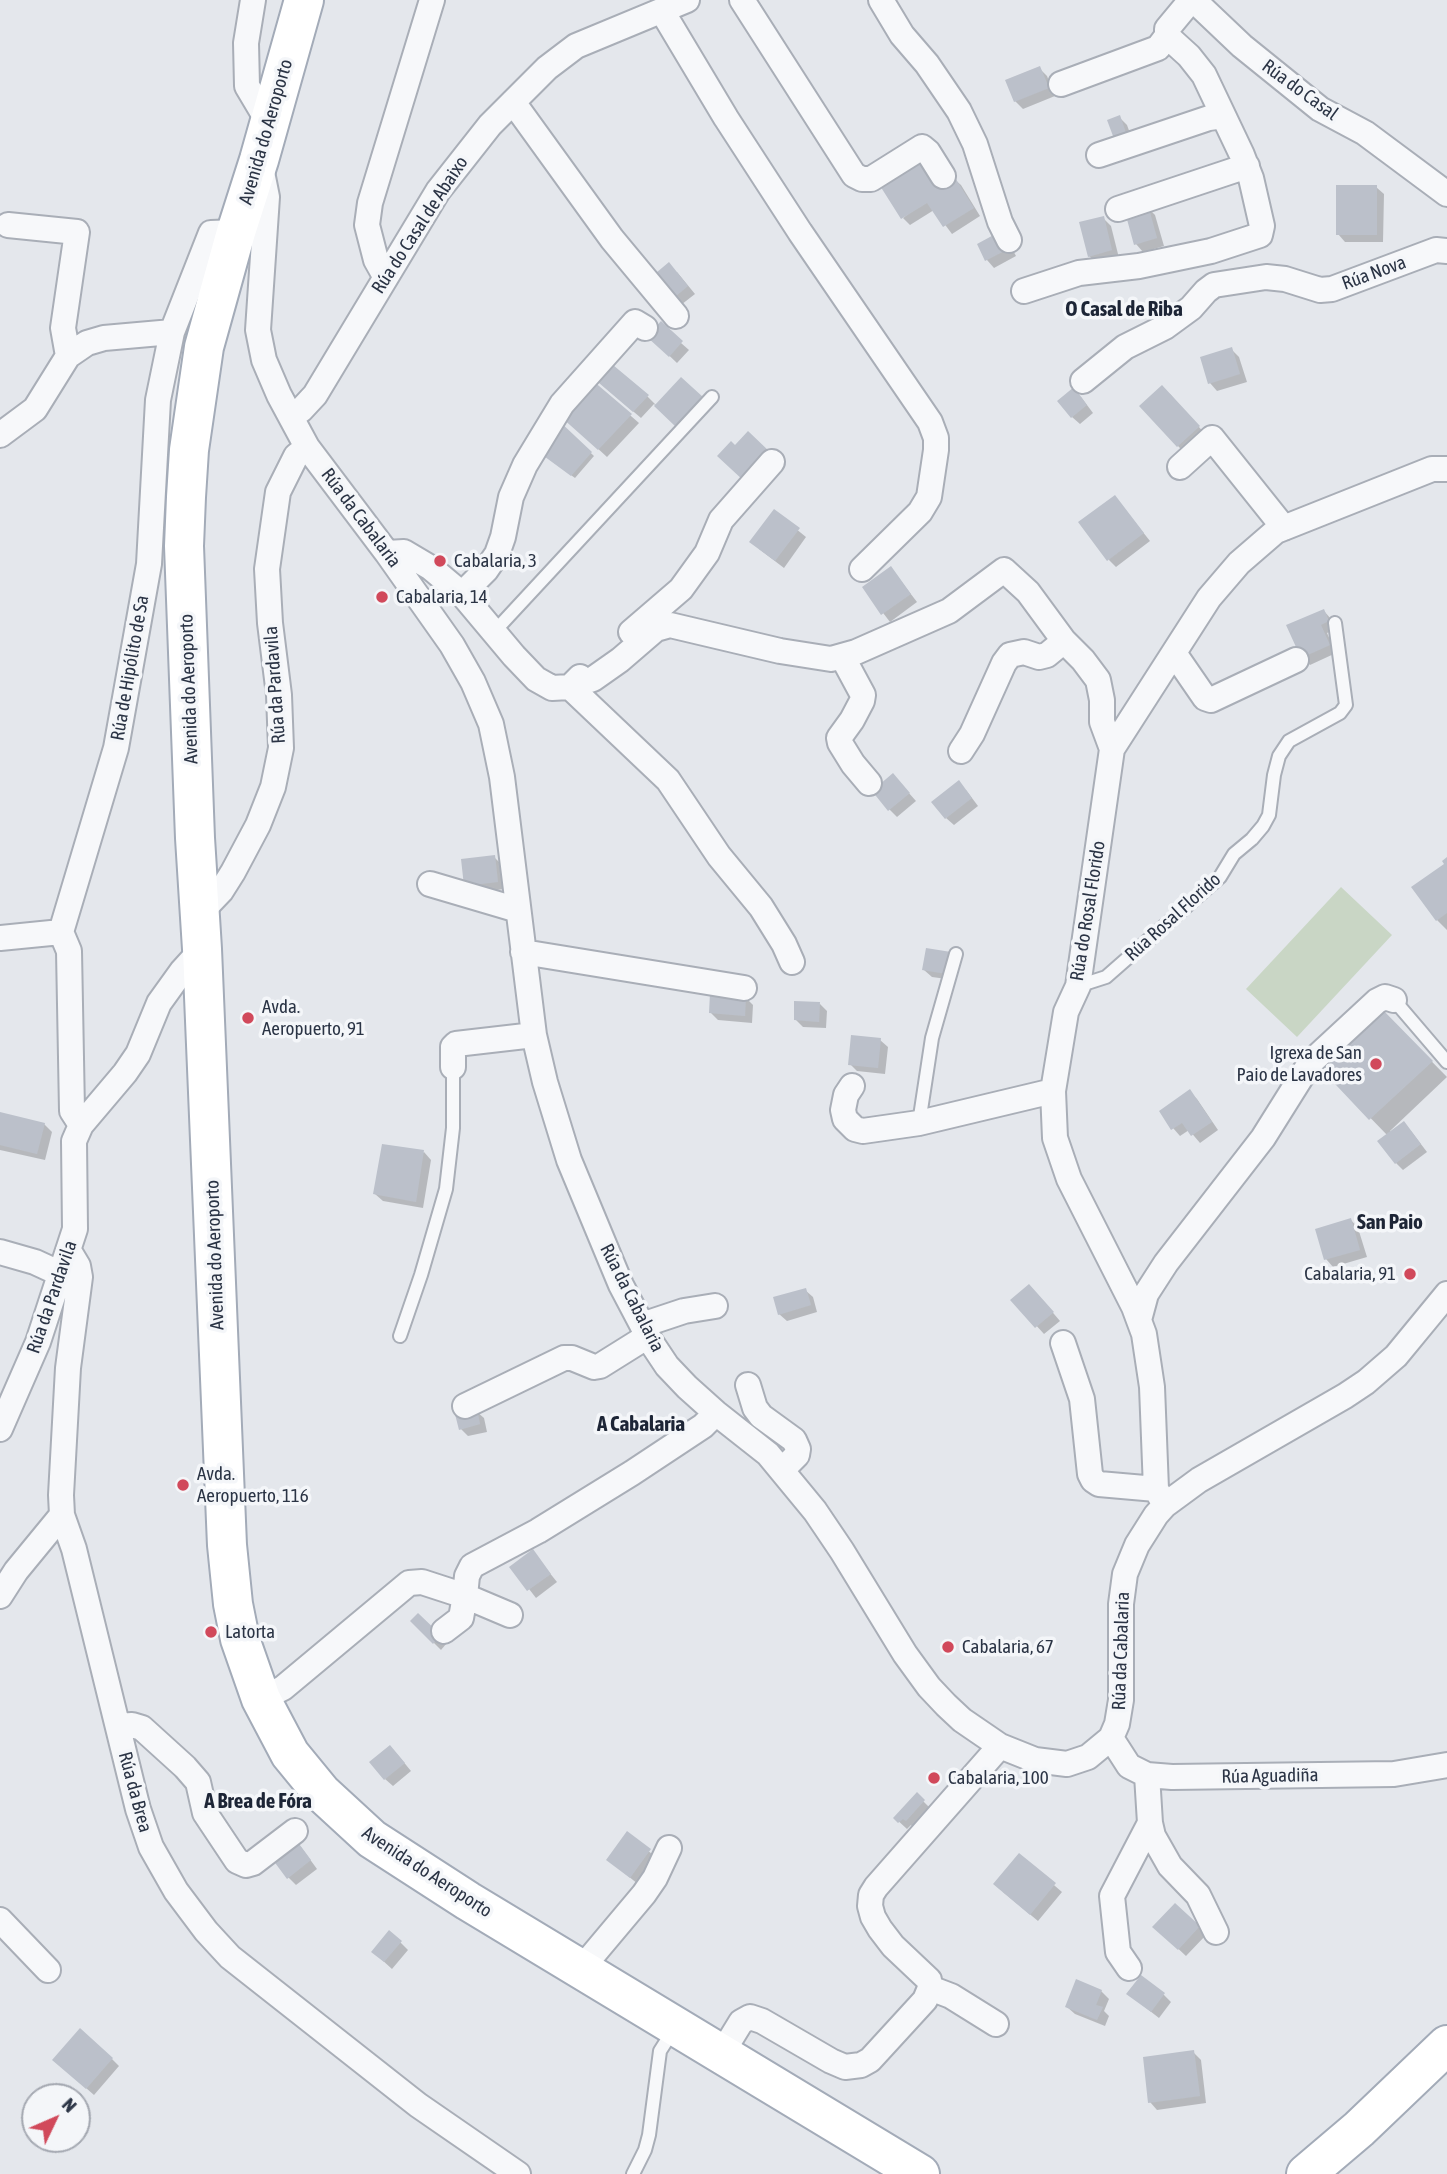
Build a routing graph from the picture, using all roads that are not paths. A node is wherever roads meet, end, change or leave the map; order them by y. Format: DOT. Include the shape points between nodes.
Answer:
graph roads {
  1 [pos="253,0"];
  2 [pos="303,0"];
  3 [pos="432,0"];
  4 [pos="687,0"];
  5 [pos="742,0"];
  6 [pos="881,0"];
  7 [pos="1191,0"];
  8 [pos="1196,0"];
  9 [pos="662,11"];
  10 [pos="1167,36"];
  11 [pos="1061,85"];
  12 [pos="513,103"];
  13 [pos="1223,116"];
  14 [pos="270,123"];
  15 [pos="1099,155"];
  16 [pos="259,160"];
  17 [pos="1247,166"];
  18 [pos="943,176"];
  19 [pos="1447,194"];
  20 [pos="1118,209"];
  21 [pos="8,225"];
  22 [pos="236,232"];
  23 [pos="1009,240"];
  24 [pos="1447,251"];
  25 [pos="386,276"];
  26 [pos="1024,290"];
  27 [pos="676,316"];
  28 [pos="645,328"];
  29 [pos="172,332"];
  30 [pos="68,356"];
  31 [pos="1083,381"];
  32 [pos="712,397"];
  33 [pos="290,417"];
  34 [pos="0,435"];
  35 [pos="307,447"];
  36 [pos="772,462"];
  37 [pos="1180,467"];
  38 [pos="1447,469"];
  39 [pos="1284,528"];
  40 [pos="387,553"];
  41 [pos="862,569"];
  42 [pos="462,594"];
  43 [pos="1335,623"];
  44 [pos="494,632"];
  45 [pos="1064,641"];
  46 [pos="1174,653"];
  47 [pos="842,656"];
  48 [pos="1296,660"];
  49 [pos="570,687"];
  50 [pos="1112,749"];
  51 [pos="961,751"];
  52 [pos="869,783"];
  53 [pos="430,884"];
  54 [pos="518,910"];
  55 [pos="201,931"];
  56 [pos="61,932"];
  57 [pos="0,938"];
  58 [pos="523,952"];
  59 [pos="956,954"];
  60 [pos="792,962"];
  61 [pos="1078,986"];
  62 [pos="744,988"];
  63 [pos="1394,1000"];
  64 [pos="534,1035"];
  65 [pos="1447,1062"];
  66 [pos="453,1067"];
  67 [pos="852,1086"];
  68 [pos="1054,1091"];
  69 [pos="919,1123"];
  70 [pos="81,1125"];
  71 [pos="0,1252"];
  72 [pos="65,1263"];
  73 [pos="1447,1294"];
  74 [pos="715,1306"];
  75 [pos="1139,1320"];
  76 [pos="645,1330"];
  77 [pos="400,1336"];
  78 [pos="1063,1343"];
  79 [pos="748,1385"];
  80 [pos="465,1406"];
  81 [pos="716,1413"];
  82 [pos="0,1429"];
  83 [pos="782,1470"];
  84 [pos="1160,1497"];
  85 [pos="62,1515"];
  86 [pos="0,1596"];
  87 [pos="465,1596"];
  88 [pos="510,1615"];
  89 [pos="444,1631"];
  90 [pos="261,1699"];
  91 [pos="118,1726"];
  92 [pos="1111,1738"];
  93 [pos="1000,1746"];
  94 [pos="1447,1765"];
  95 [pos="1147,1775"];
  96 [pos="1150,1823"];
  97 [pos="295,1832"];
  98 [pos="669,1848"];
  99 [pos="0,1920"];
  100 [pos="1216,1932"];
  101 [pos="1129,1968"];
  102 [pos="581,1969"];
  103 [pos="48,1970"];
  104 [pos="930,1988"];
  105 [pos="996,2024"];
  106 [pos="676,2026"];
  107 [pos="1447,2045"];
  108 [pos="722,2053"];
  109 [pos="518,2174"];
  110 [pos="633,2174"];
  111 [pos="920,2174"];
  112 [pos="1306,2174"];
  1 -- 14 [label="street" via="246,43 247,86"];
  2 -- 14 [label="main road, Avenida do Aeroporto"];
  3 -- 25 [label="street" via="370,203 367,225 376,260"];
  4 -- 9 [label="street, Rúa do Casal de Abaixo"];
  5 -- 18 [label="street" via="854,175 871,179 922,147"];
  6 -- 23 [label="street" via="959,111"];
  7 -- 10 [label="street" via="1167,29"];
  8 -- 19 [label="street, Rúa do Casal" via="1242,46 1320,109 1365,133"];
  9 -- 12 [label="street, Rúa do Casal de Abaixo" via="576,46"];
  9 -- 41 [label="street" via="726,118 930,422 936,438 929,497 920,512"];
  10 -- 11 [label="street" via="1158,48"];
  10 -- 13 [label="street" via="1204,75"];
  12 -- 25 [label="street, Rúa do Casal de Abaixo" via="438,191"];
  12 -- 27 [label="street" via="612,239"];
  13 -- 15 [label="street"];
  13 -- 17 [label="street"];
  14 -- 16 [label="main road, Avenida do Aeroporto"];
  16 -- 22 [label="main road, Avenida do Aeroporto"];
  16 -- 33 [label="street, Rúa da Cabalaria" via="267,197 258,330 264,360"];
  17 -- 20 [label="street"];
  17 -- 26 [label="street" via="1262,226 1259,235 1211,251 1079,273"];
  21 -- 30 [label="street" via="77,232 63,328"];
  22 -- 29 [label="street, Rúa de Hipólito de Sa" via="211,233"];
  22 -- 55 [label="main road, Avenida do Aeroporto" via="204,347 186,497 184,546"];
  24 -- 31 [label="street, Rúa Nova" via="1436,250 1332,289 1266,278 1214,285 1191,308 1125,347"];
  25 -- 33 [label="street, Rúa do Casal de Abaixo" via="315,394"];
  28 -- 42 [label="street" via="635,322 562,404 520,476 496,554"];
  29 -- 30 [label="street" via="104,338"];
  29 -- 56 [label="street, Rúa de Hipólito de Sa" via="158,400 149,564 116,748"];
  30 -- 34 [label="street" via="35,409"];
  32 -- 44 [label="lane"];
  33 -- 35 [label="street, Rúa da Cabalaria"];
  35 -- 40 [label="street, Rúa da Cabalaria"];
  35 -- 55 [label="street, Rúa da Pardavila" via="296,456 278,492 267,569 281,748 273,786 258,825"];
  36 -- 49 [label="street" via="722,520 707,553 681,589"];
  37 -- 39 [label="street" via="1212,438"];
  38 -- 39 [label="street, Rúa do Rosal Florido" via="1432,469"];
  39 -- 46 [label="street, Rúa do Rosal Florido" via="1239,563 1209,598"];
  40 -- 42 [label="street" via="414,556"];
  40 -- 54 [label="street, Rúa da Cabalaria" via="452,645 491,724"];
  42 -- 44 [label="street"];
  43 -- 61 [label="lane, Rúa Rosal Florido" via="1346,705 1289,741 1279,756 1263,827 1234,854 1220,877 1106,977"];
  44 -- 49 [label="street" via="536,679 552,688"];
  45 -- 47 [label="street" via="1028,592 1004,570 949,611"];
  45 -- 50 [label="street" via="1098,680 1102,722"];
  45 -- 51 [label="street" via="1047,655 1010,655"];
  46 -- 48 [label="street" via="1211,700"];
  46 -- 50 [label="street, Rúa do Rosal Florido"];
  47 -- 49 [label="street" via="801,655 670,625 656,629 593,679"];
  47 -- 52 [label="street" via="863,695 840,743"];
  49 -- 60 [label="street" via="668,780 719,856 761,907"];
  50 -- 61 [label="street, Rúa do Rosal Florido"];
  53 -- 54 [label="street"];
  54 -- 58 [label="street, Rúa da Cabalaria"];
  55 -- 70 [label="street, Rúa da Pardavila" via="182,971 159,1003 138,1054"];
  55 -- 90 [label="main road, Avenida do Aeroporto" via="227,1545 240,1639"];
  56 -- 57 [label="street"];
  56 -- 70 [label="street" via="69,951 72,1111"];
  58 -- 62 [label="street"];
  58 -- 64 [label="street, Rúa da Cabalaria"];
  59 -- 69 [label="lane" via="932,1038"];
  61 -- 68 [label="street, Rúa do Rosal Florido" via="1066,1012"];
  63 -- 65 [label="lane"];
  63 -- 75 [label="street" via="1377,1001 1310,1063 1263,1138 1166,1263 1146,1294"];
  64 -- 66 [label="street" via="456,1044"];
  64 -- 76 [label="street, Rúa da Cabalaria" via="569,1160 621,1285"];
  66 -- 77 [label="lane" via="446,1189"];
  67 -- 69 [label="street" via="843,1110 855,1129"];
  68 -- 69 [label="street"];
  68 -- 75 [label="street, Rúa do Rosal Florido" via="1055,1138 1069,1179"];
  70 -- 72 [label="street, Rúa da Pardavila" via="74,1141 75,1229"];
  71 -- 72 [label="street" via="35,1262"];
  72 -- 82 [label="street, Rúa da Pardavila" via="38,1342"];
  72 -- 85 [label="street, Rúa da Brea" via="78,1266 80,1277 68,1368"];
  73 -- 84 [label="street, Rúa da Cabalaria" via="1396,1356 1366,1382 1199,1480"];
  74 -- 76 [label="street" via="684,1311"];
  75 -- 84 [label="street, Rúa do Rosal Florido" via="1152,1387"];
  76 -- 80 [label="street" via="600,1366 564,1358"];
  76 -- 81 [label="street, Rúa da Cabalaria" via="667,1366"];
  78 -- 84 [label="street" via="1082,1399 1093,1480"];
  79 -- 83 [label="street" via="761,1416 794,1440 798,1449"];
  81 -- 83 [label="street, Rúa da Cabalaria"];
  81 -- 87 [label="street" via="704,1426 632,1473 472,1566"];
  83 -- 93 [label="street, Rúa da Cabalaria" via="836,1541 929,1687 962,1720"];
  84 -- 92 [label="street, Rúa da Cabalaria" via="1156,1515 1136,1545 1125,1574 1121,1700"];
  85 -- 86 [label="street"];
  85 -- 91 [label="street, Rúa da Brea"];
  87 -- 88 [label="street"];
  87 -- 89 [label="street" via="461,1618"];
  87 -- 90 [label="street" via="422,1582 409,1583 283,1688"];
  90 -- 102 [label="main road, Avenida do Aeroporto" via="290,1754 337,1808 372,1839"];
  91 -- 97 [label="street" via="142,1728 185,1767 198,1782 205,1813 237,1861 253,1863"];
  91 -- 109 [label="street, Rúa da Brea" via="151,1847 206,1931 230,1957 418,2105"];
  92 -- 93 [label="street, Rúa da Cabalaria" via="1088,1757 1067,1764 1035,1760"];
  92 -- 95 [label="street" via="1129,1766"];
  93 -- 104 [label="street" via="871,1895 870,1906 880,1929 929,1980"];
  94 -- 95 [label="street, Rúa Aguadiña" via="1394,1774"];
  95 -- 96 [label="street"];
  96 -- 100 [label="street" via="1170,1866 1198,1895"];
  96 -- 101 [label="street" via="1112,1896 1118,1952"];
  98 -- 102 [label="street" via="644,1894"];
  99 -- 103 [label="street"];
  102 -- 106 [label="main road, Avenida do Aeroporto"];
  104 -- 105 [label="street"];
  104 -- 108 [label="street" via="925,2000 861,2065 845,2067 831,2061 750,2017 741,2022"];
  106 -- 108 [label="main road, Avenida do Aeroporto"];
  106 -- 110 [label="lane" via="660,2051 649,2135"];
  107 -- 112 [label="main road"];
  108 -- 111 [label="main road, Avenida do Aeroporto"];
}
